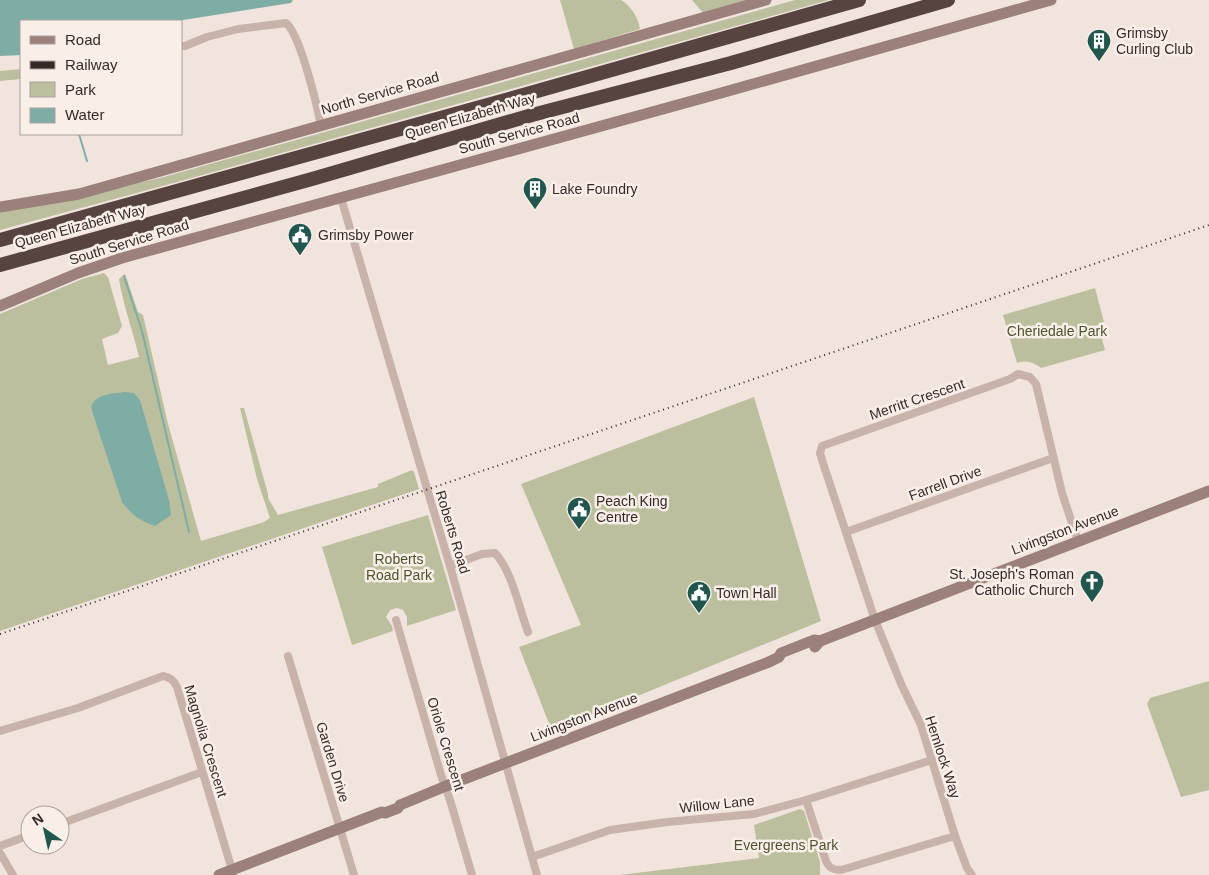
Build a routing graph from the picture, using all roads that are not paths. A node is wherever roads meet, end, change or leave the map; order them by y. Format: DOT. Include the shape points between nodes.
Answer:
graph roads {
  1 [pos="766,0"];
  2 [pos="859,0"];
  3 [pos="948,0"];
  4 [pos="1051,0"];
  5 [pos="182,46"];
  6 [pos="321,126"];
  7 [pos="341,198"];
  8 [pos="0,207"];
  9 [pos="0,240"];
  10 [pos="0,265"];
  11 [pos="0,306"];
  12 [pos="1053,458"];
  13 [pos="1209,491"];
  14 [pos="846,532"];
  15 [pos="1078,541"];
  16 [pos="450,566"];
  17 [pos="396,620"];
  18 [pos="875,620"];
  19 [pos="528,632"];
  20 [pos="288,656"];
  21 [pos="0,731"];
  22 [pos="932,760"];
  23 [pos="506,763"];
  24 [pos="202,772"];
  25 [pos="446,786"];
  26 [pos="806,800"];
  27 [pos="70,820"];
  28 [pos="341,828"];
  29 [pos="955,836"];
  30 [pos="20,839"];
  31 [pos="0,846"];
  32 [pos="0,853"];
  33 [pos="532,856"];
  34 [pos="233,873"];
  35 [pos="13,875"];
  36 [pos="220,875"];
  37 [pos="354,875"];
  38 [pos="472,875"];
  39 [pos="537,875"];
  40 [pos="972,875"];
  1 -- 6 [label="street, North Service Road"];
  2 -- 9 [label="highway, Queen Elizabeth Way"];
  3 -- 10 [label="highway, Queen Elizabeth Way"];
  4 -- 7 [label="street, South Service Road"];
  5 -- 6 [label="street" via="238,29 286,23 291,27 300,51"];
  6 -- 8 [label="street, North Service Road" via="79,194"];
  7 -- 11 [label="street, South Service Road" via="122,258"];
  7 -- 16 [label="street, Roberts Road"];
  12 -- 14 [label="street, Farrell Drive"];
  12 -- 14 [label="street, Merritt Crescent" via="1036,384 1030,376 1018,374 822,446 820,453"];
  12 -- 15 [label="street, Merritt Crescent"];
  13 -- 15 [label="street, Livingston Avenue"];
  14 -- 18 [label="street, Merritt Crescent"];
  15 -- 18 [label="street, Livingston Avenue"];
  16 -- 19 [label="street" via="482,554 495,553 508,576"];
  16 -- 23 [label="street, Roberts Road"];
  17 -- 25 [label="street, Oriole Crescent"];
  18 -- 22 [label="street, Hemlock Way" via="922,725"];
  18 -- 23 [label="street, Livingston Avenue" via="820,641 816,646 783,660 779,658"];
  20 -- 28 [label="street, Garden Drive"];
  21 -- 24 [label="street, Magnolia Crescent" via="168,677 177,687"];
  22 -- 26 [label="street, Willow Lane"];
  22 -- 29 [label="street, Hemlock Way"];
  23 -- 25 [label="street, Livingston Avenue"];
  23 -- 33 [label="street, Roberts Road"];
  24 -- 27 [label="street"];
  24 -- 34 [label="street, Magnolia Crescent"];
  25 -- 28 [label="street, Livingston Avenue" via="398,808"];
  25 -- 38 [label="street, Oriole Crescent"];
  26 -- 29 [label="street" via="826,861 835,870"];
  26 -- 33 [label="street, Willow Lane" via="740,816 610,830"];
  28 -- 34 [label="street, Livingston Avenue"];
  28 -- 37 [label="street, Garden Drive"];
  29 -- 40 [label="street, Hemlock Way"];
  30 -- 31 [label="street"];
  32 -- 35 [label="street"];
  33 -- 39 [label="street, Roberts Road"];
  34 -- 36 [label="street, Livingston Avenue"];
}
